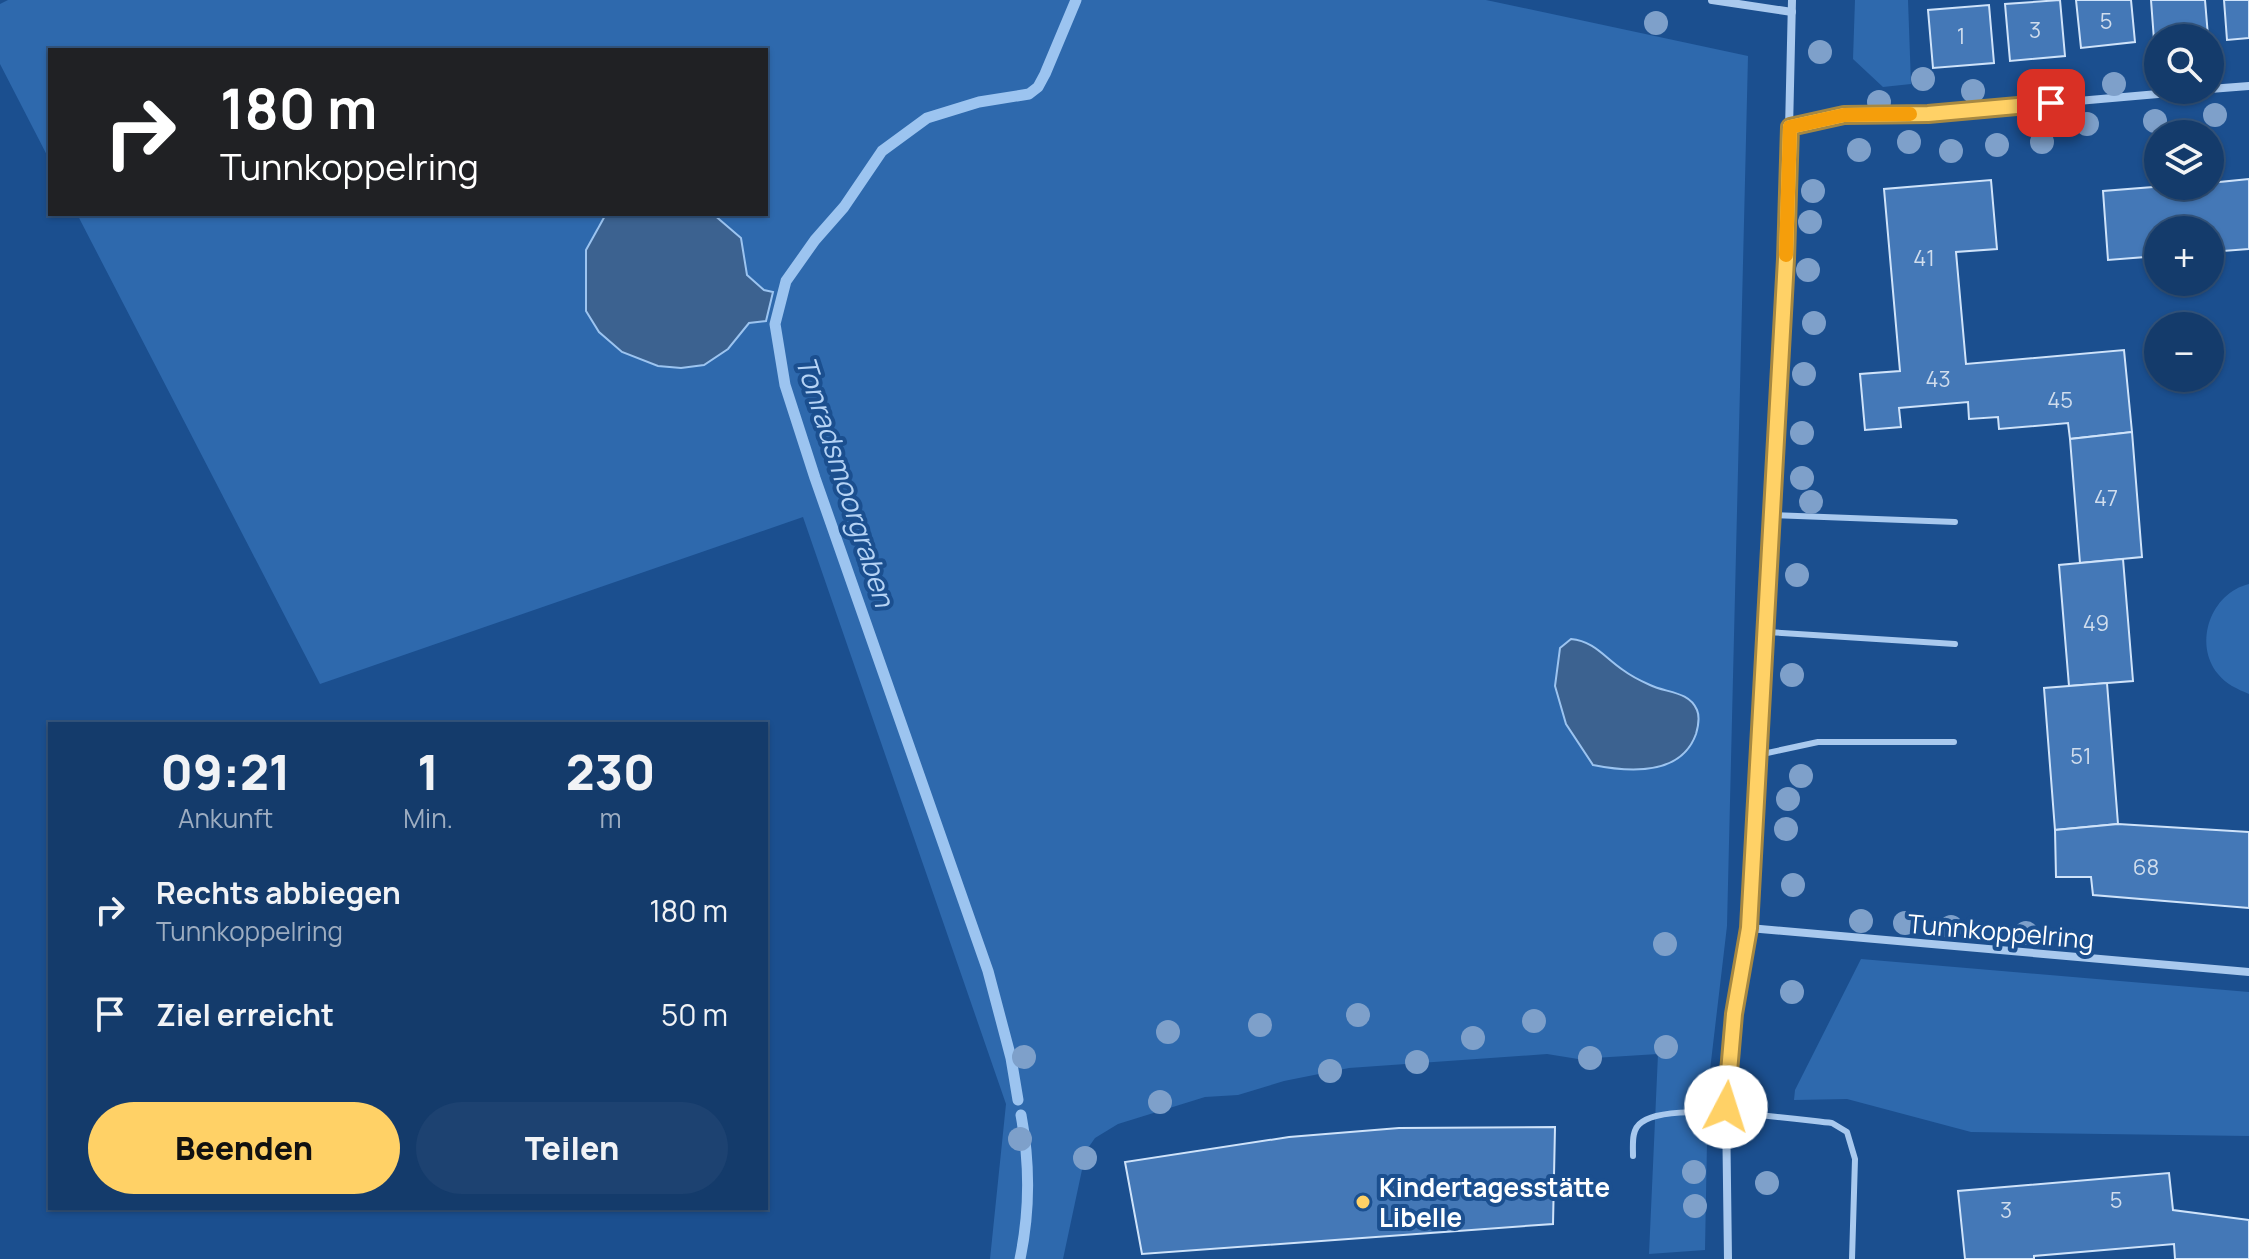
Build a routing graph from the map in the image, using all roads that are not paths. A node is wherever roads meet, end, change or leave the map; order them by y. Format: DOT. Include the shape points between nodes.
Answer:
graph roads {
  1 [pos="1712,0"];
  2 [pos="1792,0"];
  3 [pos="1792,12"];
  4 [pos="2249,86"];
  5 [pos="2224,88"];
  6 [pos="2144,95"];
  7 [pos="1790,127"];
  8 [pos="1772,515"];
  9 [pos="1955,522"];
  10 [pos="1767,632"];
  11 [pos="1955,644"];
  12 [pos="1954,742"];
  13 [pos="1758,755"];
  14 [pos="1749,928"];
  15 [pos="2249,972"];
  16 [pos="1726,1112"];
  17 [pos="1633,1156"];
  18 [pos="1728,1259"];
  19 [pos="1852,1259"];
  1 -- 3 [label="street"];
  2 -- 3 [label="street"];
  3 -- 7 [label="street"];
  4 -- 5 [label="street"];
  6 -- 7 [label="street" via="1928,114 1844,115"];
  7 -- 8 [label="street"];
  8 -- 9 [label="lane"];
  8 -- 10 [label="street"];
  10 -- 11 [label="lane"];
  10 -- 13 [label="street"];
  12 -- 13 [label="lane" via="1818,742"];
  13 -- 14 [label="street"];
  14 -- 15 [label="street, Tunnkoppelring"];
  14 -- 16 [label="street" via="1734,1014"];
  16 -- 17 [label="lane" via="1662,1114 1641,1122 1634,1132"];
  16 -- 18 [label="street"];
  16 -- 19 [label="lane" via="1832,1123 1847,1132 1855,1159"];
}
